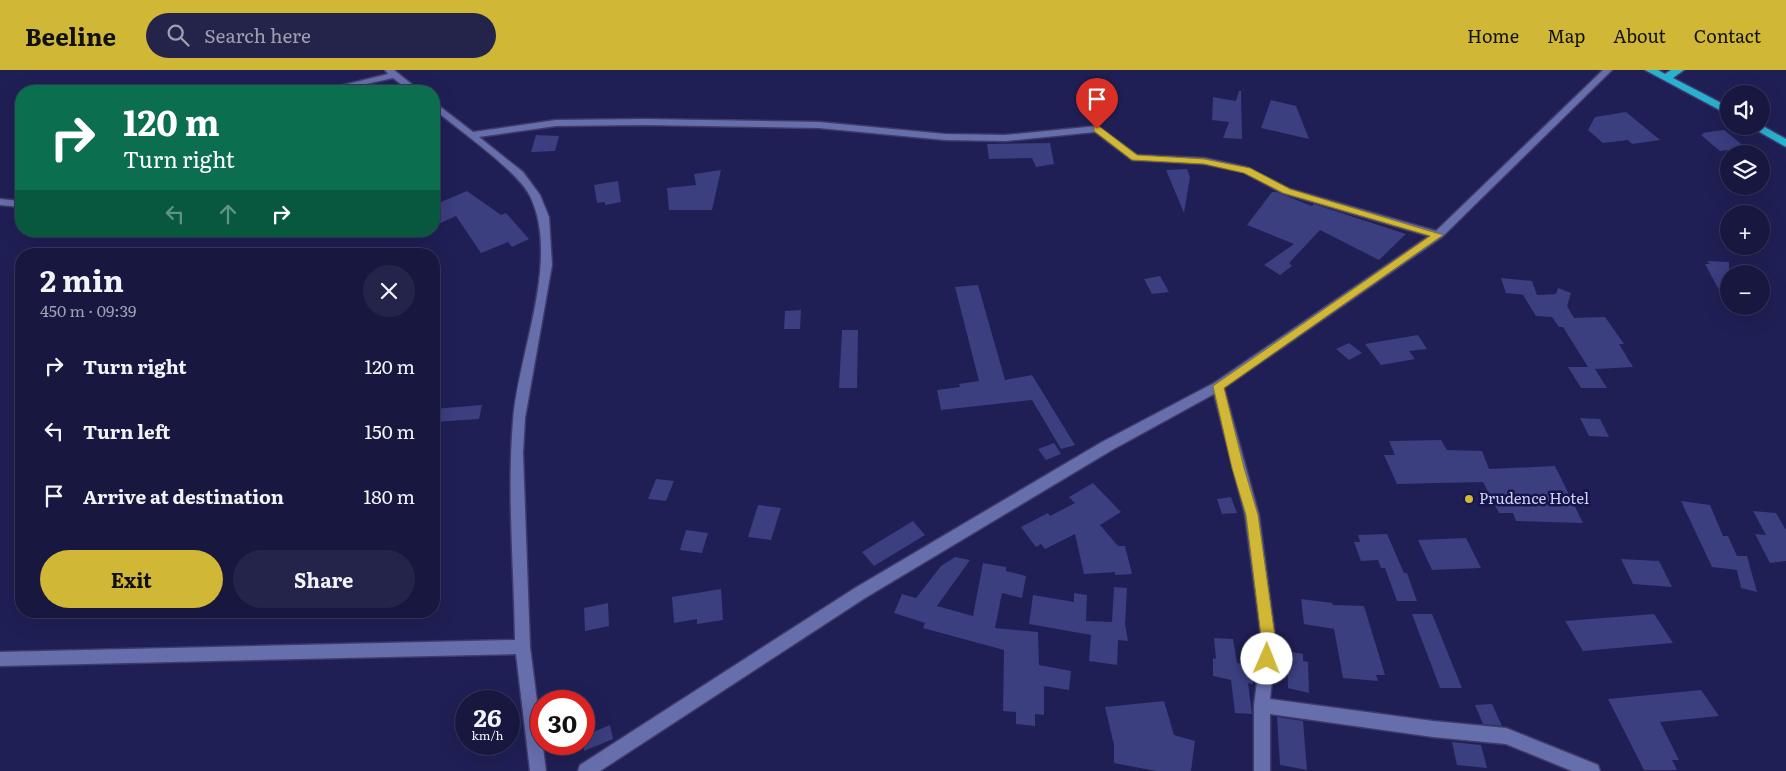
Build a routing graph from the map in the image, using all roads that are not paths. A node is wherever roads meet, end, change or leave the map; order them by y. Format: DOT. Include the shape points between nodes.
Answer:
graph roads {
  1 [pos="1608,70"];
  2 [pos="1650,70"];
  3 [pos="1679,70"];
  4 [pos="392,73"];
  5 [pos="1665,78"];
  6 [pos="347,85"];
  7 [pos="408,85"];
  8 [pos="1720,107"];
  9 [pos="440,110"];
  10 [pos="473,135"];
  11 [pos="1770,135"];
  12 [pos="1786,144"];
  13 [pos="0,202"];
  14 [pos="15,203"];
  15 [pos="1438,235"];
  16 [pos="1218,386"];
  17 [pos="524,647"];
  18 [pos="0,659"];
  19 [pos="1262,705"];
  20 [pos="538,771"];
  21 [pos="586,771"];
  22 [pos="1262,771"];
  23 [pos="1592,771"];
  1 -- 15 [label="street"];
  2 -- 5 [label="highway"];
  3 -- 5 [label="highway"];
  4 -- 6 [label="street"];
  4 -- 7 [label="street"];
  5 -- 8 [label="highway"];
  9 -- 10 [label="street"];
  10 -- 15 [label="street" via="556,124 644,122 819,125 945,137 1005,138 1097,129 1135,158 1204,161 1246,170 1286,191"];
  10 -- 17 [label="street" via="519,174 535,195 544,217 547,265 519,418 518,528"];
  11 -- 12 [label="highway"];
  13 -- 14 [label="street"];
  15 -- 16 [label="street"];
  16 -- 19 [label="street" via="1252,515 1256,543 1269,644"];
  16 -- 21 [label="street" via="1107,446 860,593"];
  17 -- 18 [label="street"];
  17 -- 20 [label="street"];
  19 -- 22 [label="street"];
  19 -- 23 [label="street" via="1506,736"];
}
